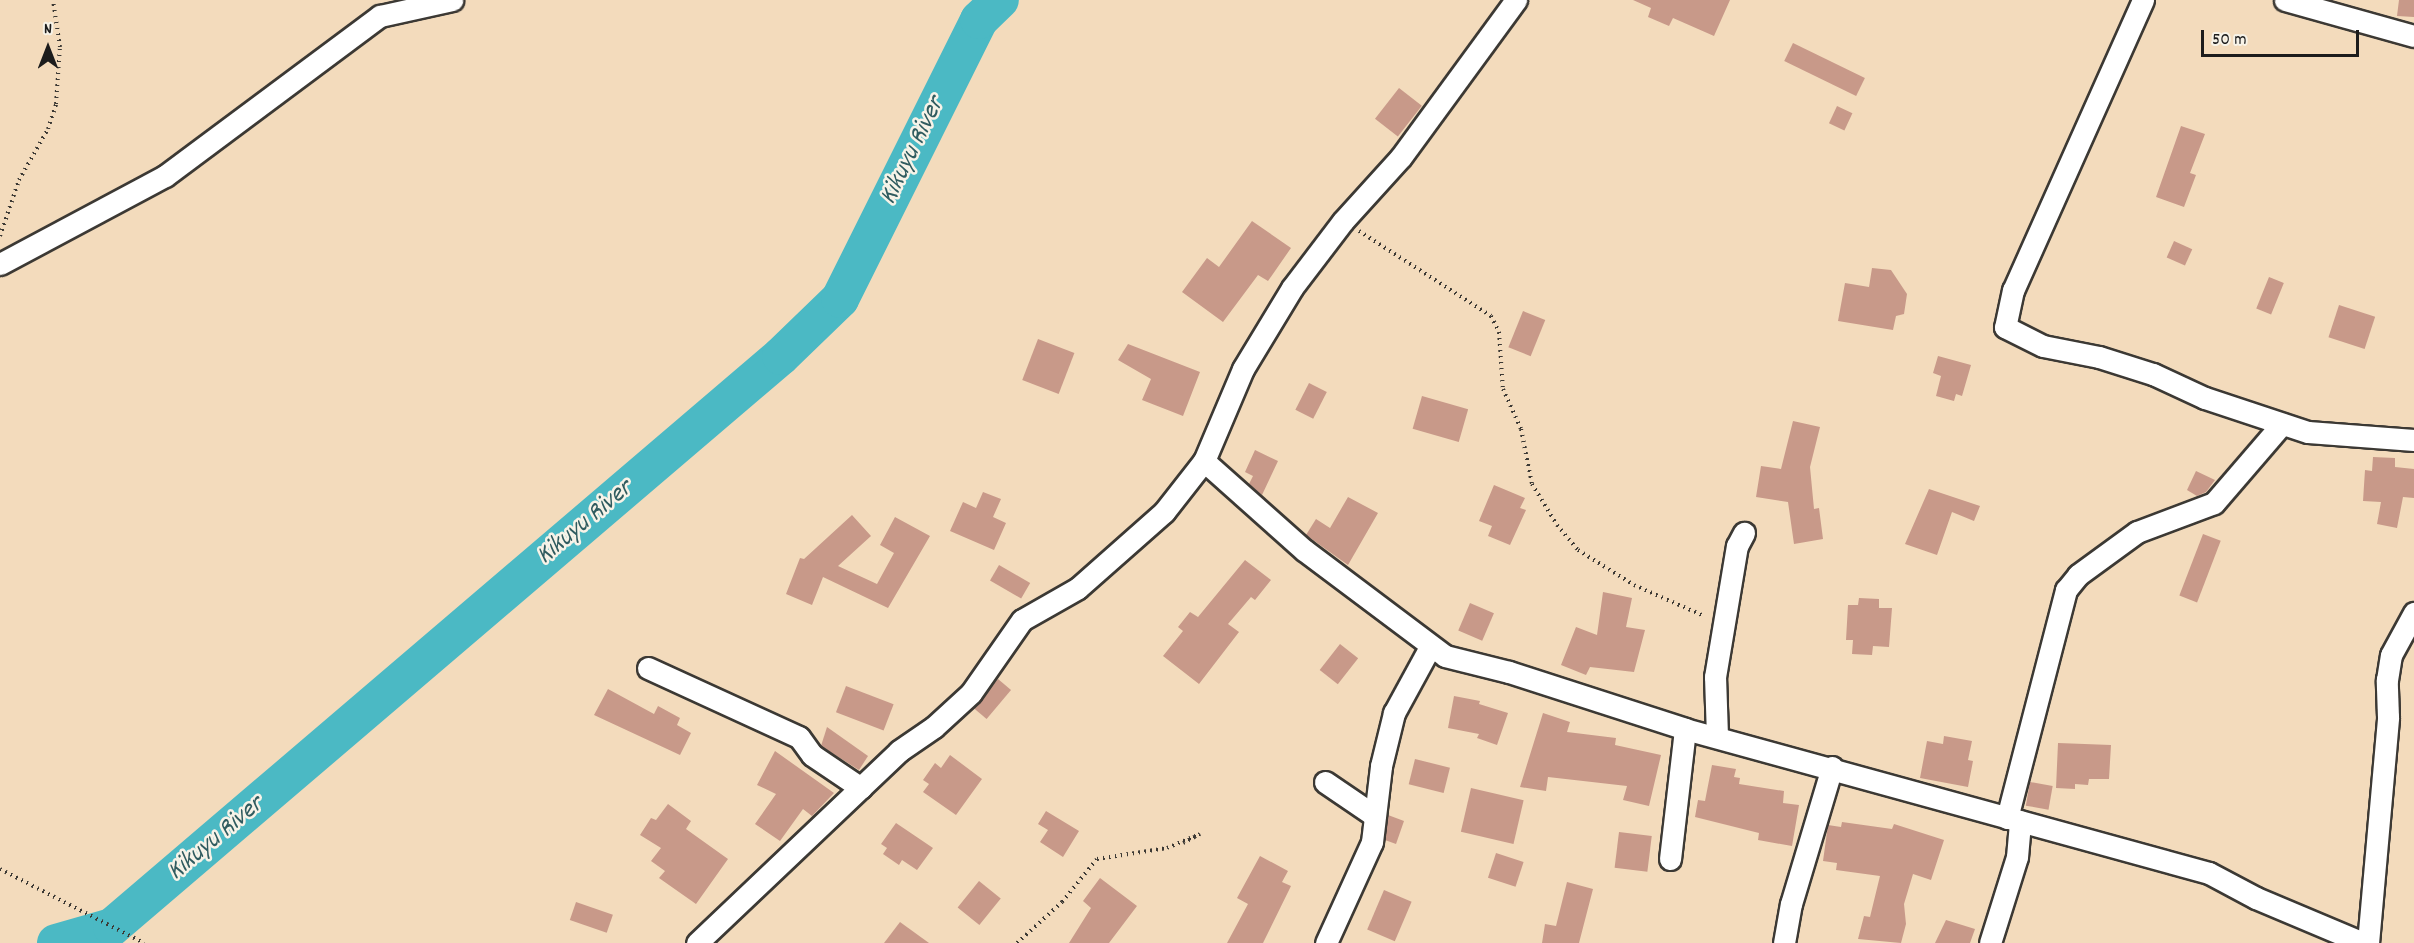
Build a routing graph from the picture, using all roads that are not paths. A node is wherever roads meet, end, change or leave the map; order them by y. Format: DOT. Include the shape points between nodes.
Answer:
graph roads {
  1 [pos="452,0"];
  2 [pos="1516,0"];
  3 [pos="2143,0"];
  4 [pos="2285,0"];
  5 [pos="2414,36"];
  6 [pos="2,262"];
  7 [pos="2282,424"];
  8 [pos="2414,440"];
  9 [pos="1204,461"];
  10 [pos="1744,533"];
  11 [pos="2414,613"];
  12 [pos="1430,647"];
  13 [pos="648,668"];
  14 [pos="1685,729"];
  15 [pos="1717,736"];
  16 [pos="1832,767"];
  17 [pos="1325,782"];
  18 [pos="861,788"];
  19 [pos="1375,816"];
  20 [pos="2013,820"];
  21 [pos="1670,859"];
  22 [pos="697,943"];
  23 [pos="1326,943"];
  24 [pos="1784,943"];
  25 [pos="1990,943"];
  26 [pos="2363,943"];
  27 [pos="2368,943"];
  1 -- 6 [label="street" via="380,16 165,176"];
  2 -- 9 [label="street" via="1401,157 1343,221 1292,288 1243,369"];
  3 -- 7 [label="street" via="2013,290 2005,327 2043,346 2099,357 2152,374 2205,398"];
  4 -- 5 [label="street"];
  7 -- 8 [label="street" via="2308,432"];
  7 -- 20 [label="street" via="2214,503 2137,532 2078,575 2066,590"];
  9 -- 12 [label="street" via="1304,550"];
  9 -- 18 [label="street" via="1164,512 1120,553 1078,588 1022,620 971,693 934,727 899,751"];
  10 -- 15 [label="street" via="1737,546 1715,677"];
  11 -- 27 [label="street" via="2391,655 2386,680 2388,717"];
  12 -- 14 [label="street" via="1444,656 1509,672"];
  12 -- 19 [label="street" via="1394,713 1381,765"];
  13 -- 18 [label="street" via="799,737 812,755"];
  14 -- 15 [label="street"];
  14 -- 21 [label="street"];
  15 -- 16 [label="street"];
  16 -- 20 [label="street"];
  16 -- 24 [label="street" via="1791,904"];
  17 -- 19 [label="street"];
  18 -- 22 [label="street"];
  19 -- 23 [label="street" via="1372,842"];
  20 -- 25 [label="street" via="2017,856"];
  20 -- 26 [label="street" via="2068,831 2118,850 2209,873 2256,898"];
}
